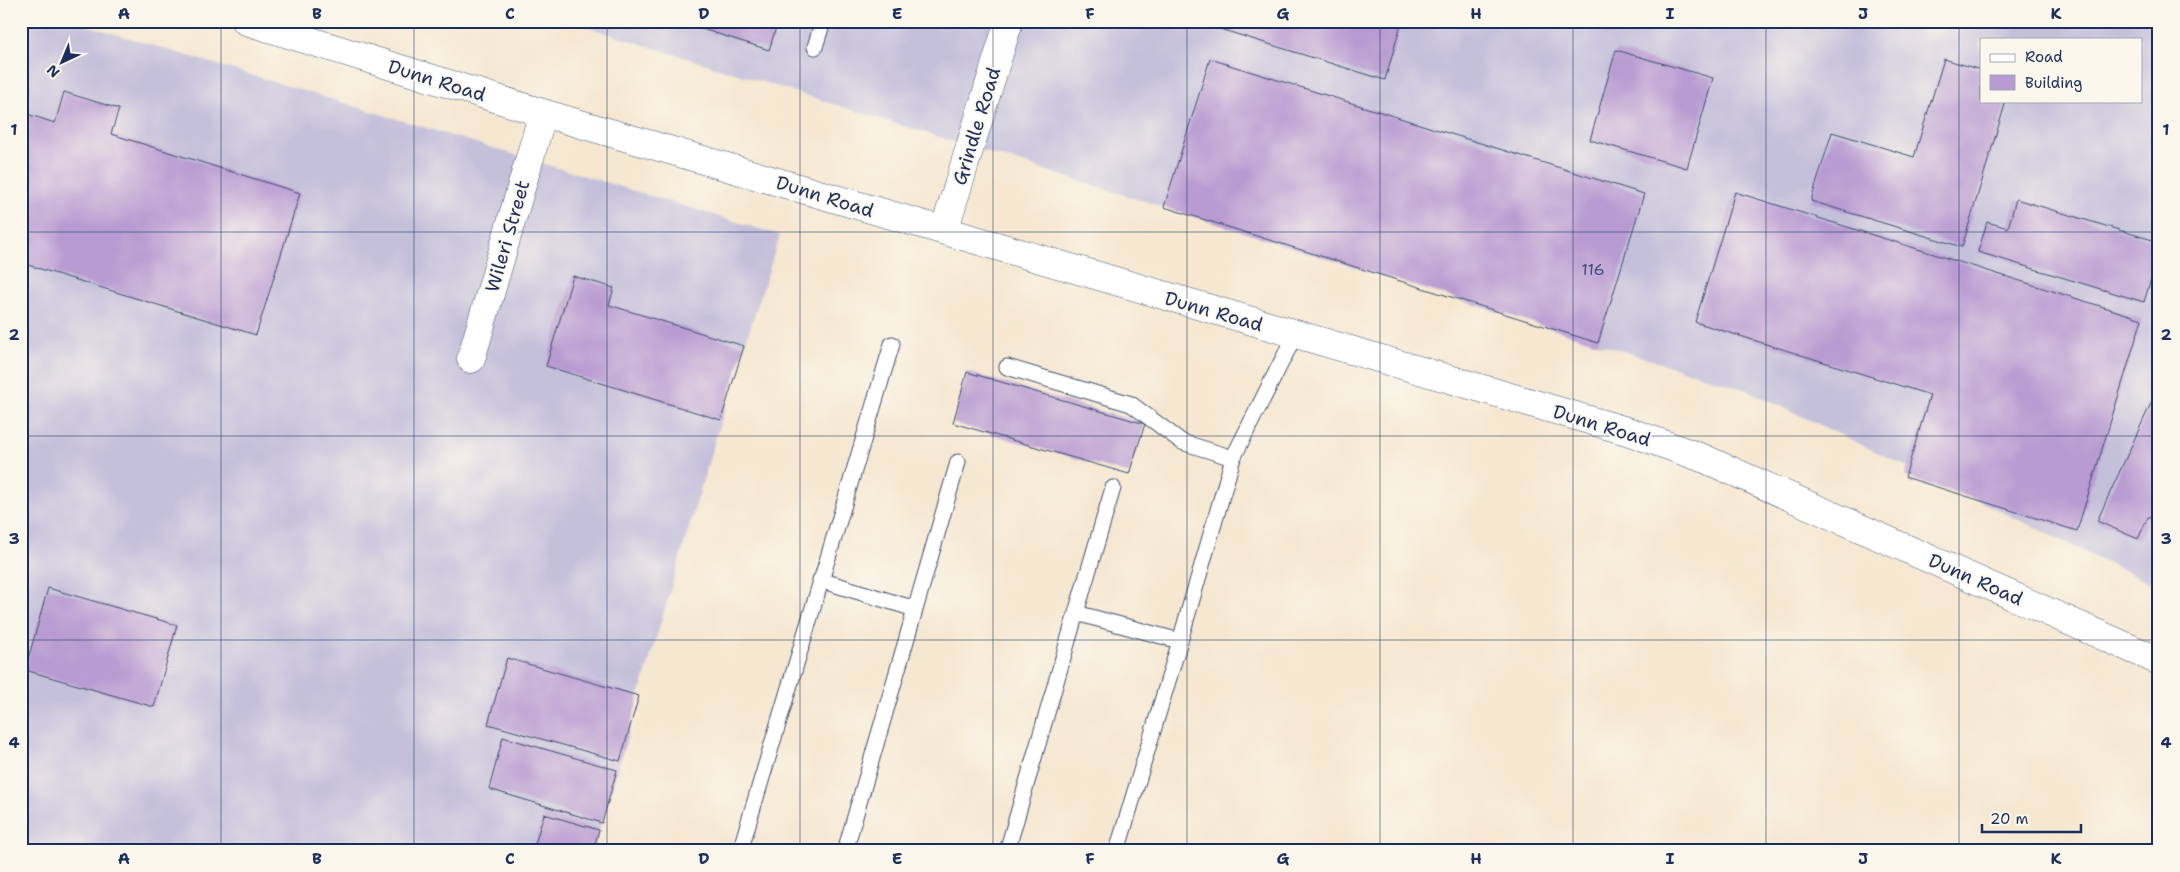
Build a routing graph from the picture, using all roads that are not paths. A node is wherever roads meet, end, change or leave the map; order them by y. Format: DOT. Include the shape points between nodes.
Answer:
graph roads {
  1 [pos="246,21"];
  2 [pos="823,21"];
  3 [pos="1009,21"];
  4 [pos="815,46"];
  5 [pos="543,112"];
  6 [pos="944,231"];
  7 [pos="1295,335"];
  8 [pos="892,344"];
  9 [pos="471,359"];
  10 [pos="1007,367"];
  11 [pos="1232,458"];
  12 [pos="958,462"];
  13 [pos="1113,488"];
  14 [pos="820,580"];
  15 [pos="915,609"];
  16 [pos="1076,613"];
  17 [pos="1180,641"];
  18 [pos="2159,661"];
  19 [pos="740,851"];
  20 [pos="845,851"];
  21 [pos="1008,851"];
  22 [pos="1116,851"];
  1 -- 5 [label="street, Dunn Road"];
  2 -- 4 [label="lane"];
  3 -- 6 [label="street, Grindle Road"];
  5 -- 6 [label="street, Dunn Road"];
  5 -- 9 [label="street, Wileri Street"];
  6 -- 7 [label="street, Dunn Road"];
  7 -- 11 [label="lane"];
  7 -- 18 [label="street, Dunn Road" via="1630,432 1705,459"];
  8 -- 14 [label="lane"];
  10 -- 11 [label="lane" via="1131,404 1182,442"];
  11 -- 17 [label="lane"];
  12 -- 15 [label="lane"];
  13 -- 16 [label="lane"];
  14 -- 15 [label="lane"];
  14 -- 19 [label="lane"];
  15 -- 20 [label="lane"];
  16 -- 17 [label="lane"];
  16 -- 21 [label="lane"];
  17 -- 22 [label="lane"];
}
